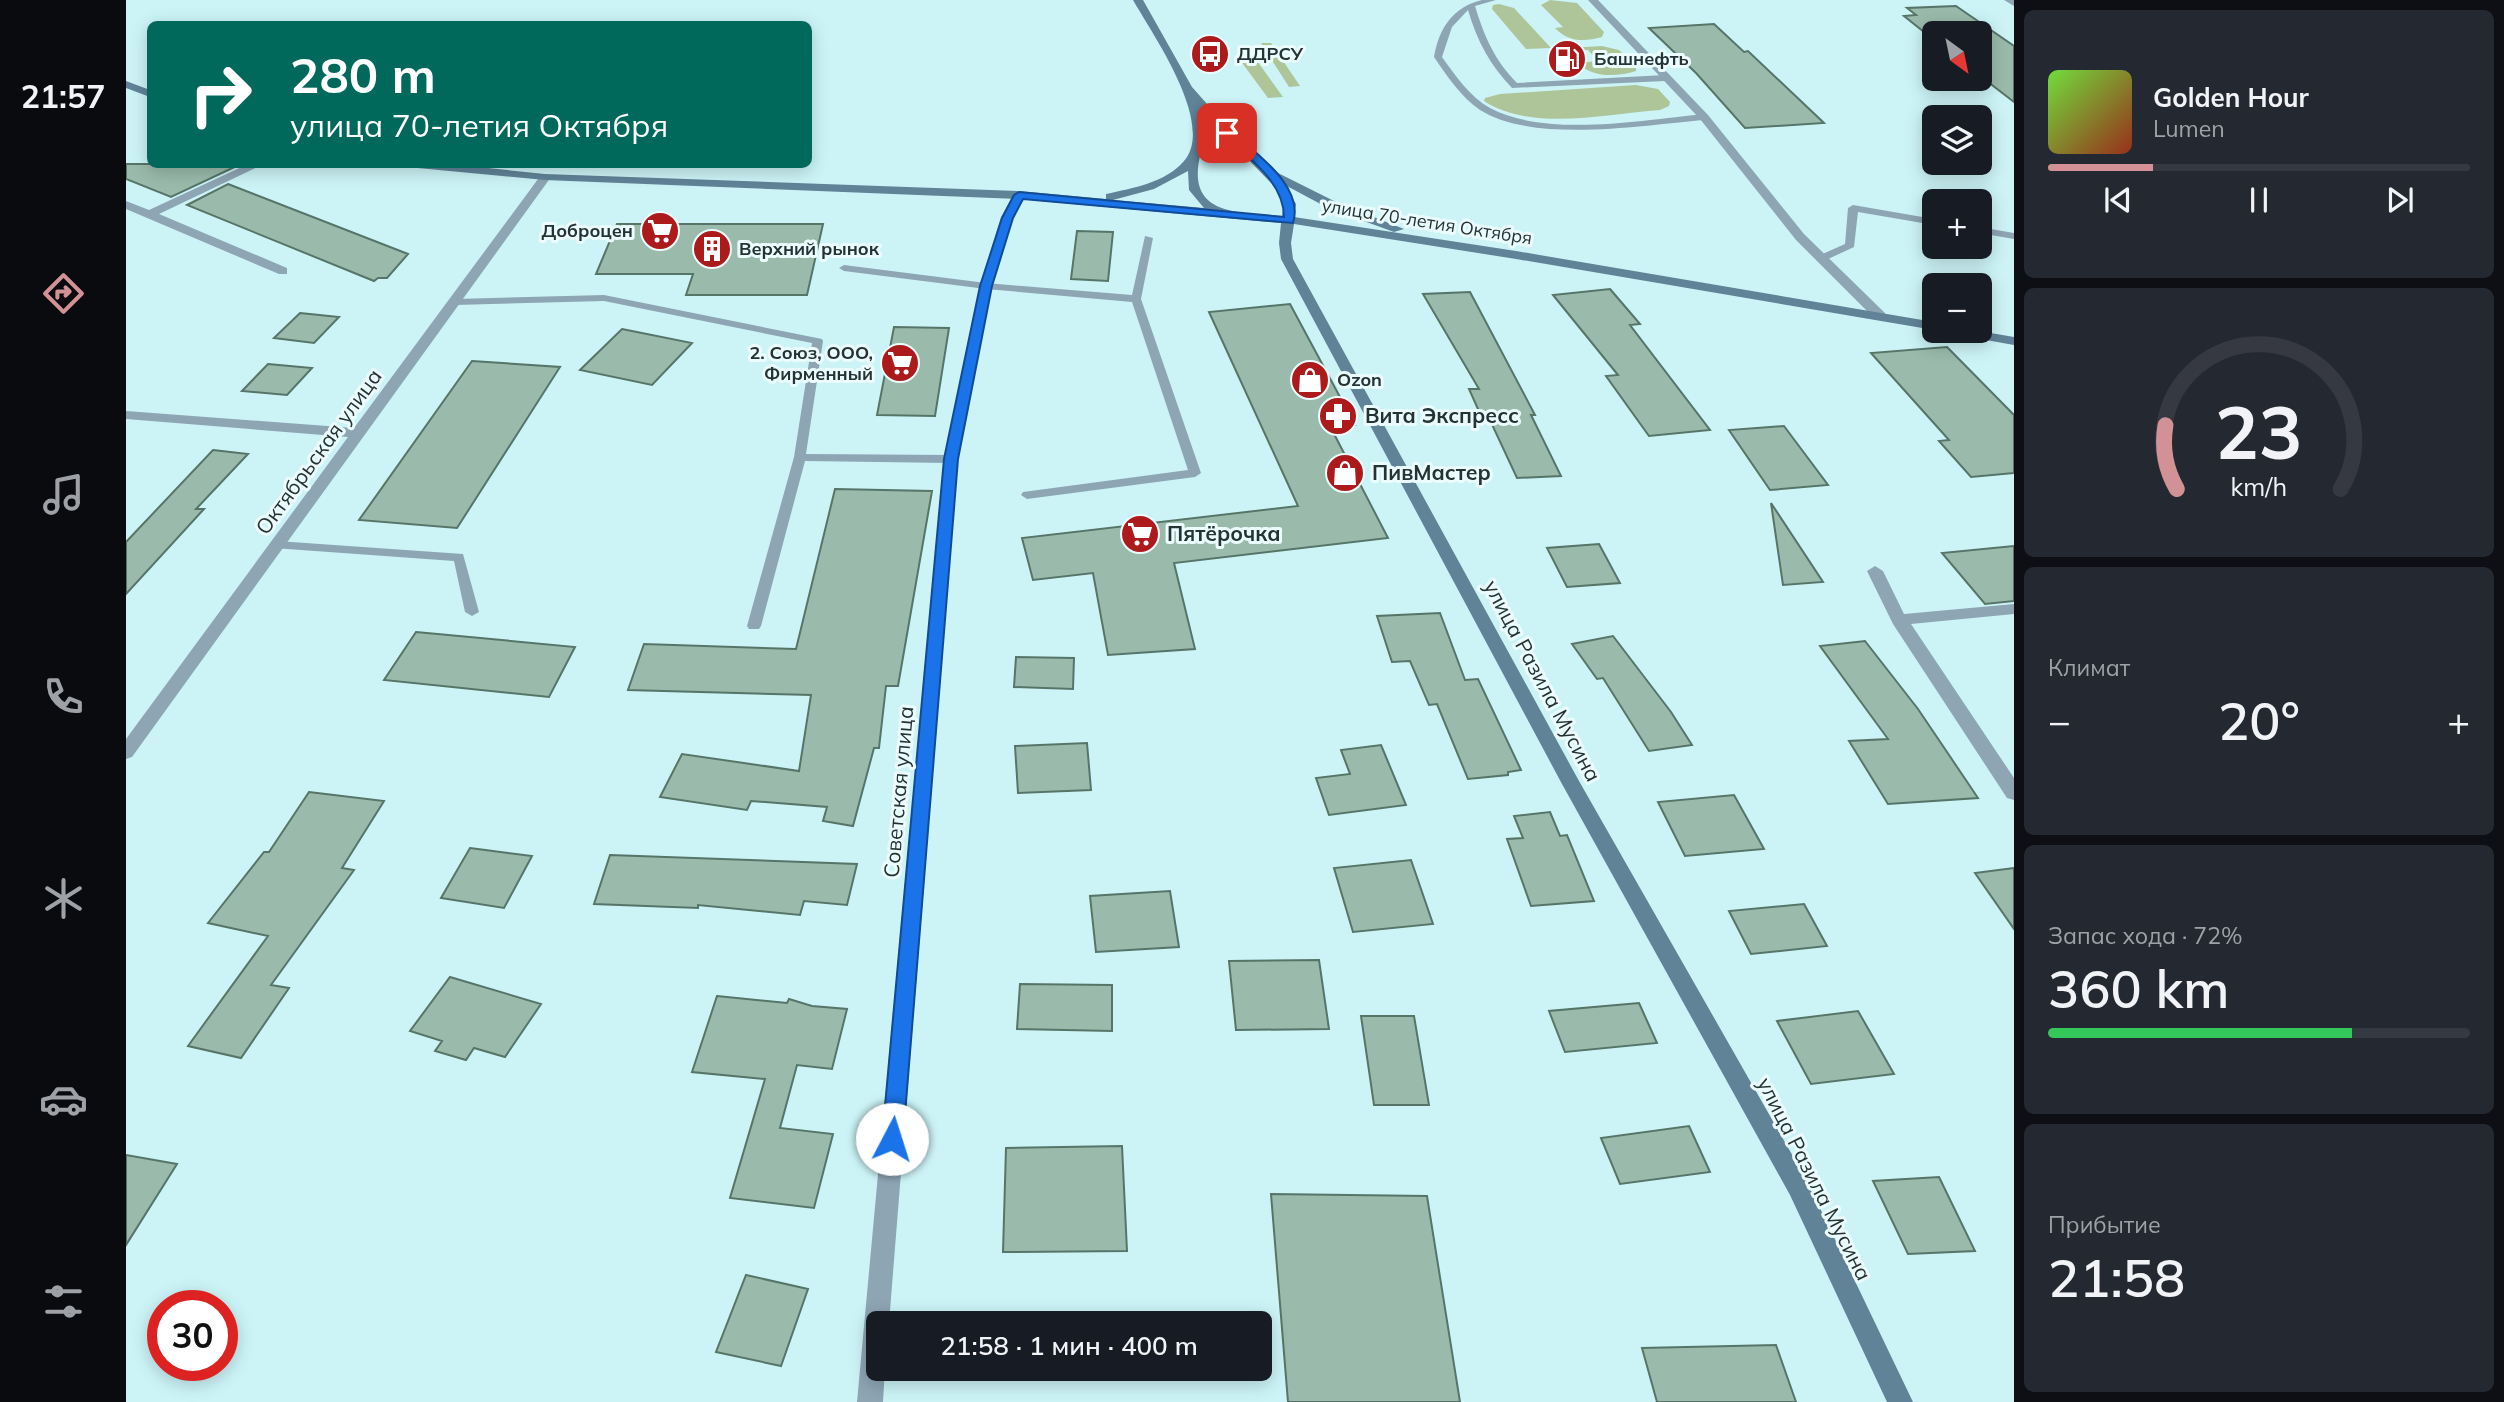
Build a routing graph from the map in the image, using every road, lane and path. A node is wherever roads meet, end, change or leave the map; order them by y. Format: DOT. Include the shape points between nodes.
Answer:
graph roads {
  1 [pos="1138,0"];
  2 [pos="1492,0"];
  3 [pos="1593,0"];
  4 [pos="2009,0"];
  5 [pos="2014,3"];
  6 [pos="1471,5"];
  7 [pos="1665,78"];
  8 [pos="126,84"];
  9 [pos="1187,88"];
  10 [pos="147,93"];
  11 [pos="1704,117"];
  12 [pos="1194,159"];
  13 [pos="250,168"];
  14 [pos="449,168"];
  15 [pos="1269,172"];
  16 [pos="545,177"];
  17 [pos="1019,195"];
  18 [pos="1091,201"];
  19 [pos="126,205"];
  20 [pos="1217,213"];
  21 [pos="149,214"];
  22 [pos="1290,220"];
  23 [pos="1922,220"];
  24 [pos="1992,232"];
  25 [pos="2014,236"];
  26 [pos="1148,239"];
  27 [pos="1441,244"];
  28 [pos="1822,258"];
  29 [pos="844,268"];
  30 [pos="283,271"];
  31 [pos="986,286"];
  32 [pos="1136,299"];
  33 [pos="455,302"];
  34 [pos="1880,316"];
  35 [pos="1922,324"];
  36 [pos="1992,337"];
  37 [pos="2014,341"];
  38 [pos="126,415"];
  39 [pos="359,433"];
  40 [pos="800,457"];
  41 [pos="951,459"];
  42 [pos="1027,495"];
  43 [pos="277,545"];
  44 [pos="1875,571"];
  45 [pos="2014,609"];
  46 [pos="472,612"];
  47 [pos="1899,620"];
  48 [pos="754,626"];
  49 [pos="126,752"];
  50 [pos="2014,793"];
  51 [pos="870,1402"];
  52 [pos="1900,1402"];
  1 -- 9 [label="main road, улица Разила Мусина"];
  2 -- 6 [label="lane"];
  3 -- 7 [label="street"];
  4 -- 5 [label="street"];
  6 -- 7 [label="lane" via="1481,42 1515,86"];
  6 -- 11 [label="lane" via="1457,13 1444,30 1438,57 1482,107 1497,115 1555,127"];
  7 -- 11 [label="street"];
  8 -- 10 [label="main road"];
  9 -- 12 [label="main road" via="1200,128"];
  9 -- 15 [label="main road, улица Разила Мусина"];
  11 -- 28 [label="street"];
  12 -- 18 [label="main road" via="1157,184"];
  12 -- 20 [label="main road" via="1192,186 1200,201"];
  13 -- 21 [label="street"];
  14 -- 16 [label="main road, улица 70-летия Октября"];
  15 -- 22 [label="main road, улица Разила Мусина" via="1290,204"];
  15 -- 27 [label="main road" via="1332,205"];
  16 -- 17 [label="main road, улица 70-летия Октября"];
  16 -- 33 [label="street, Октябрьская улица"];
  17 -- 18 [label="main road, улица 70-летия Октября"];
  17 -- 31 [label="street, Советская улица"];
  18 -- 20 [label="main road, улица 70-летия Октября"];
  19 -- 21 [label="street"];
  20 -- 22 [label="main road, улица 70-летия Октября"];
  21 -- 30 [label="street"];
  22 -- 27 [label="main road, улица 70-летия Октября"];
  22 -- 52 [label="main road, улица Разила Мусина" via="1284,243 1287,259 1565,772 1798,1187"];
  23 -- 28 [label="lane" via="1853,208 1850,245"];
  24 -- 25 [label="lane"];
  26 -- 32 [label="lane"];
  27 -- 34 [label="main road, улица 70-летия Октября"];
  28 -- 34 [label="street"];
  29 -- 31 [label="lane"];
  31 -- 32 [label="lane"];
  31 -- 41 [label="street, Советская улица"];
  32 -- 42 [label="lane" via="1195,473"];
  33 -- 39 [label="street, Октябрьская улица"];
  33 -- 40 [label="lane" via="604,298 818,341"];
  34 -- 35 [label="main road, улица 70-летия Октября"];
  36 -- 37 [label="main road"];
  38 -- 39 [label="street"];
  39 -- 43 [label="street, Октябрьская улица"];
  40 -- 41 [label="lane"];
  40 -- 48 [label="lane"];
  41 -- 51 [label="street, Советская улица"];
  43 -- 46 [label="lane" via="459,557"];
  43 -- 49 [label="street, Октябрьская улица"];
  44 -- 47 [label="street"];
  45 -- 47 [label="street"];
  47 -- 50 [label="street"];
}
